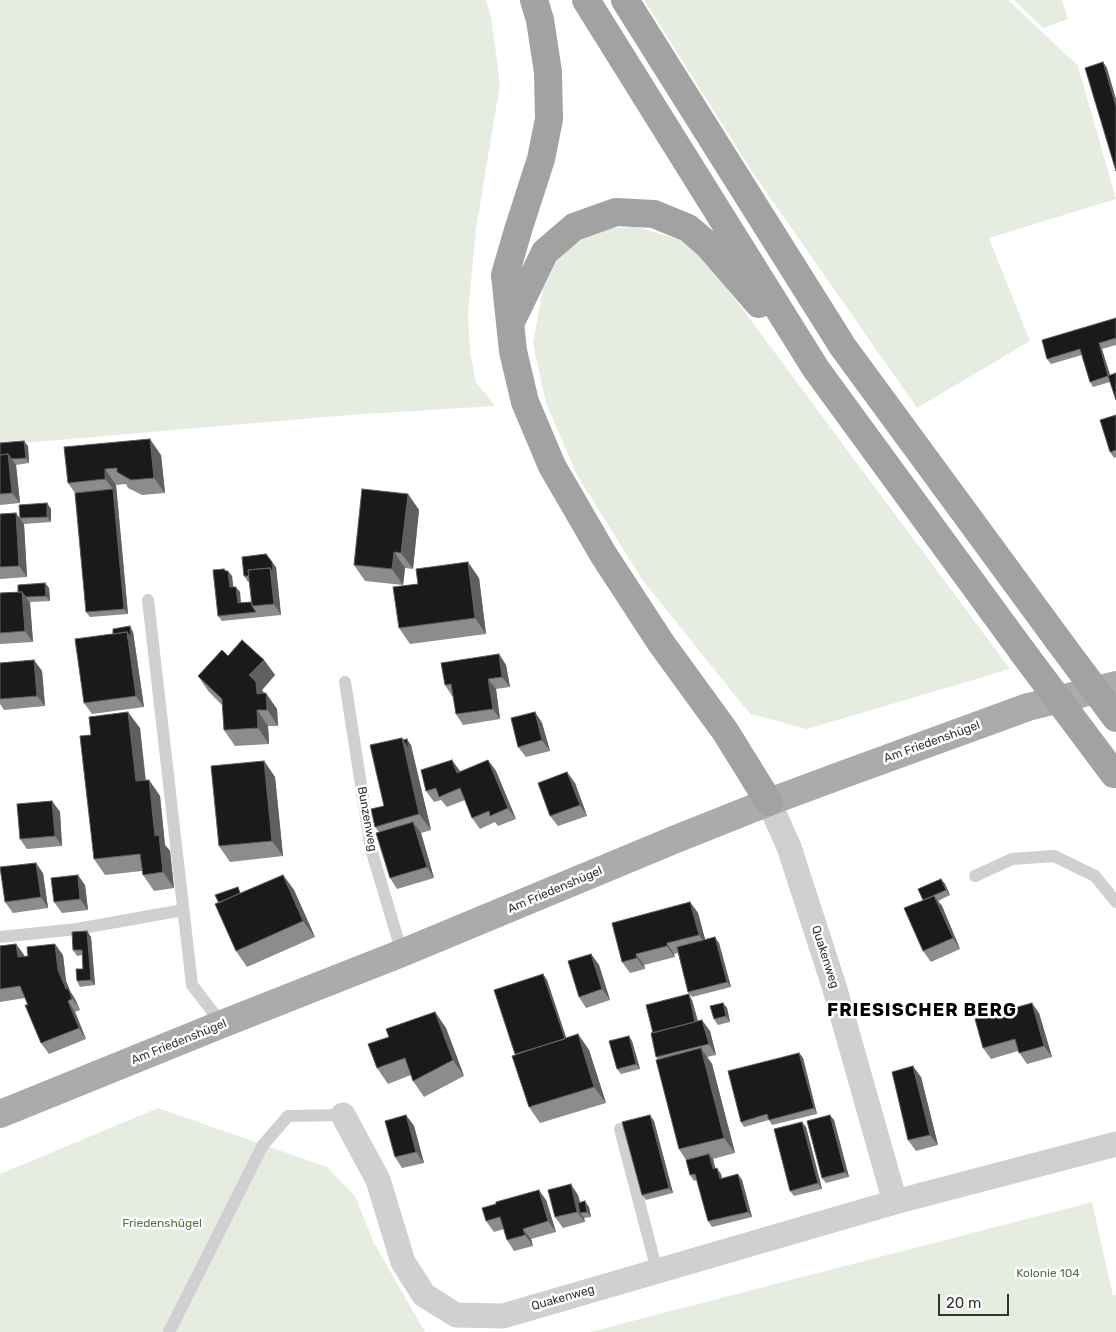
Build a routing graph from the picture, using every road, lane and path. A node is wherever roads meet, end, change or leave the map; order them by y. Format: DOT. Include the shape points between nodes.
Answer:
graph roads {
  1 [pos="534,0"];
  2 [pos="586,0"];
  3 [pos="625,0"];
  4 [pos="511,322"];
  5 [pos="816,369"];
  6 [pos="148,600"];
  7 [pos="345,682"];
  8 [pos="1116,685"];
  9 [pos="1116,718"];
  10 [pos="1115,776"];
  11 [pos="769,802"];
  12 [pos="975,876"];
  13 [pos="1116,902"];
  14 [pos="183,910"];
  15 [pos="0,937"];
  16 [pos="402,953"];
  17 [pos="222,1024"];
  18 [pos="0,1114"];
  19 [pos="343,1115"];
  20 [pos="620,1129"];
  21 [pos="1116,1144"];
  22 [pos="894,1202"];
  23 [pos="656,1271"];
  24 [pos="169,1332"];
  1 -- 4 [label="highway" via="548,72 549,119 541,159 505,275"];
  2 -- 5 [label="highway"];
  3 -- 9 [label="highway, bridge" via="842,347"];
  4 -- 5 [label="highway" via="545,252 574,227 616,212 654,214 688,228 708,245"];
  4 -- 11 [label="highway" via="512,351 525,402 552,466 603,554 661,643 725,731"];
  5 -- 10 [label="highway, bridge"];
  6 -- 14 [label="lane"];
  7 -- 16 [label="lane, Bunzenweg" via="371,849"];
  8 -- 11 [label="main road, Am Friedenshügel" via="1028,707"];
  11 -- 16 [label="main road, Am Friedenshügel"];
  11 -- 22 [label="street, Quakenweg" via="789,847 834,986"];
  12 -- 13 [label="lane" via="1012,859 1054,856 1095,876"];
  14 -- 15 [label="lane" via="77,929"];
  14 -- 17 [label="lane" via="192,985"];
  16 -- 17 [label="main road, Am Friedenshügel"];
  17 -- 18 [label="main road, Am Friedenshügel"];
  19 -- 23 [label="street, Quakenweg" via="378,1180 403,1262 424,1295 456,1315 503,1316"];
  19 -- 24 [label="lane" via="288,1116 263,1145"];
  20 -- 23 [label="lane"];
  21 -- 22 [label="street, Quakenweg"];
  22 -- 23 [label="street, Quakenweg"];
}
